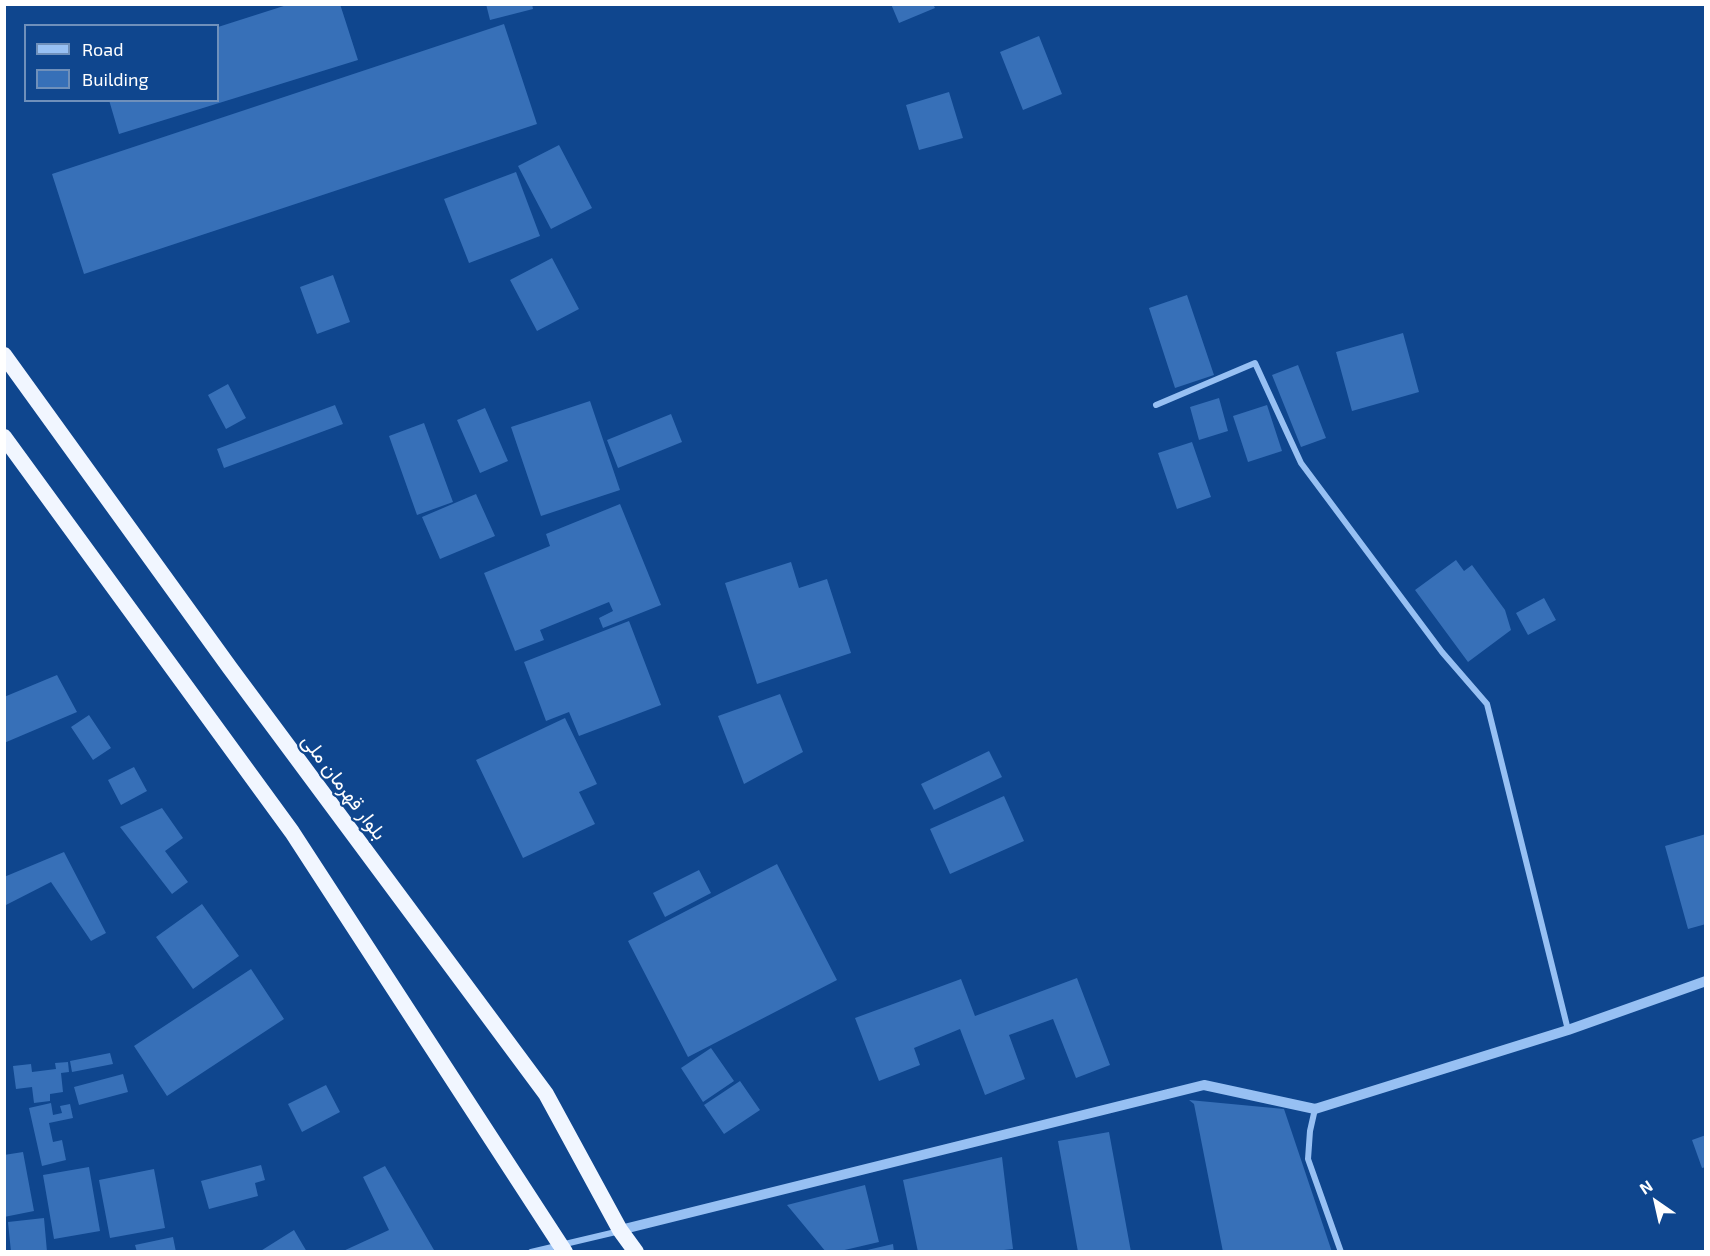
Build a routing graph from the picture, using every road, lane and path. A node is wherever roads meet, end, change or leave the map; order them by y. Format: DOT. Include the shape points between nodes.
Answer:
graph roads {
  1 [pos="4,355"];
  2 [pos="1156,405"];
  3 [pos="5,437"];
  4 [pos="1706,981"];
  5 [pos="1568,1030"];
  6 [pos="1315,1109"];
  7 [pos="620,1230"];
  8 [pos="562,1248"];
  9 [pos="531,1251"];
  10 [pos="636,1251"];
  11 [pos="1341,1251"];
  1 -- 7 [label="highway, بلوار قهرمان ملی" via="546,1094"];
  2 -- 5 [label="street" via="1255,363 1301,463 1442,652 1487,704"];
  3 -- 8 [label="highway" via="292,832"];
  4 -- 5 [label="street"];
  5 -- 6 [label="street"];
  6 -- 7 [label="street" via="1204,1085"];
  6 -- 11 [label="street" via="1308,1159"];
  7 -- 8 [label="street"];
  7 -- 10 [label="highway, بلوار قهرمان ملی"];
  8 -- 9 [label="street"];
}
